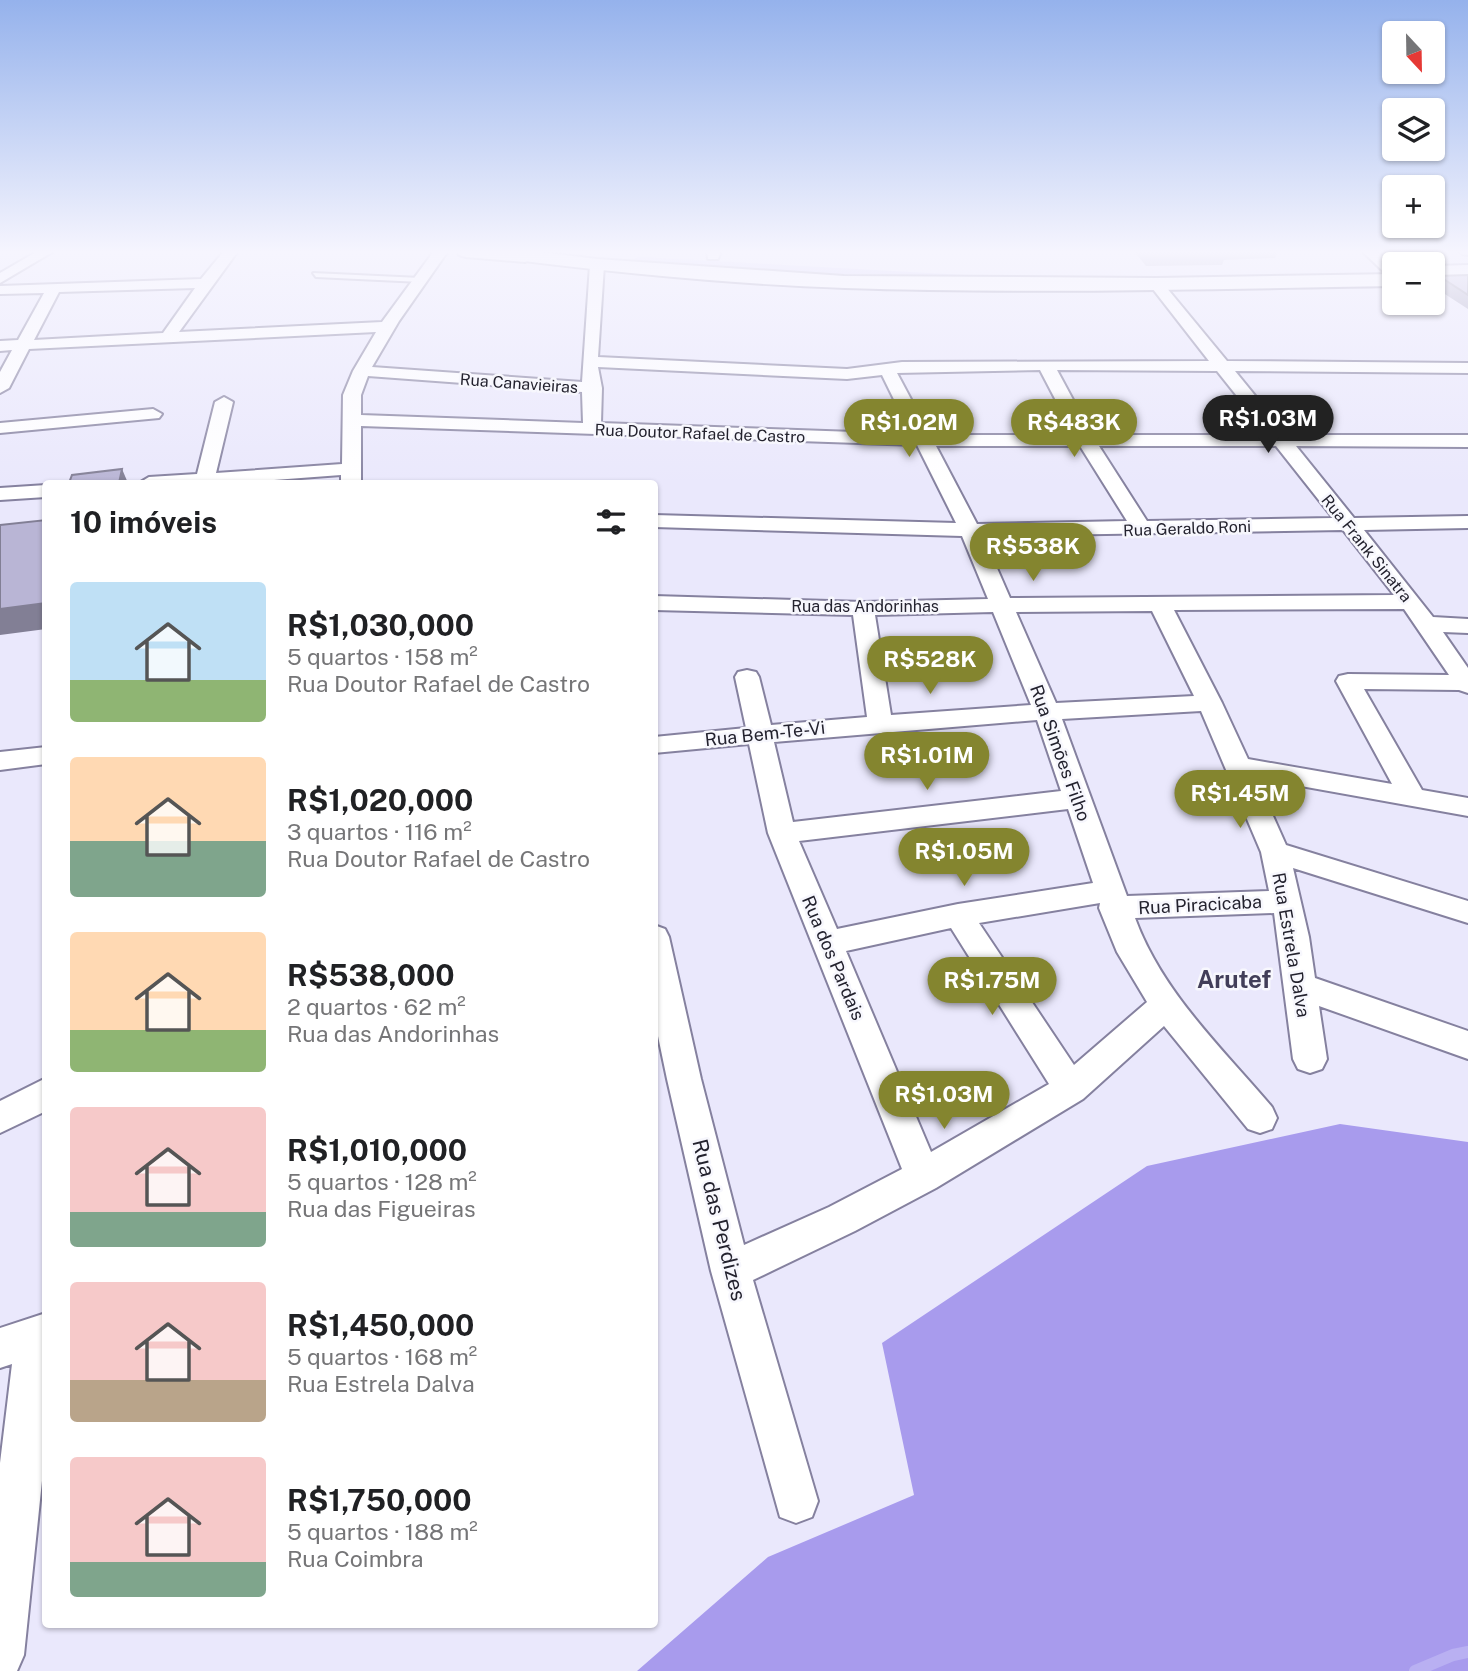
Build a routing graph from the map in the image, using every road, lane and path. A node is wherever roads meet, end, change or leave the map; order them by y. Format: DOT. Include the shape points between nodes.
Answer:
graph roads {
  1 [pos="32,329"];
  2 [pos="174,329"];
  3 [pos="352,329"];
  4 [pos="384,329"];
  5 [pos="592,329"];
  6 [pos="1193,329"];
  7 [pos="167,340"];
  8 [pos="24,345"];
  9 [pos="0,346"];
  10 [pos="590,362"];
  11 [pos="1046,365"];
  12 [pos="1223,365"];
  13 [pos="1468,368"];
  14 [pos="887,369"];
  15 [pos="361,371"];
  16 [pos="0,388"];
  17 [pos="593,388"];
  18 [pos="223,402"];
  19 [pos="153,414"];
  20 [pos="351,420"];
  21 [pos="0,428"];
  22 [pos="592,429"];
  23 [pos="922,440"];
  24 [pos="1086,440"];
  25 [pos="1448,440"];
  26 [pos="1282,441"];
  27 [pos="1468,441"];
  28 [pos="1468,460"];
  29 [pos="351,476"];
  30 [pos="205,479"];
  31 [pos="191,480"];
  32 [pos="42,491"];
  33 [pos="0,494"];
  34 [pos="658,521"];
  35 [pos="1468,522"];
  36 [pos="1347,523"];
  37 [pos="1142,529"];
  38 [pos="970,530"];
  39 [pos="1411,602"];
  40 [pos="658,603"];
  41 [pos="1159,603"];
  42 [pos="1001,605"];
  43 [pos="863,609"];
  44 [pos="1426,624"];
  45 [pos="1468,626"];
  46 [pos="747,677"];
  47 [pos="1467,684"];
  48 [pos="1210,703"];
  49 [pos="1046,710"];
  50 [pos="880,722"];
  51 [pos="758,734"];
  52 [pos="658,745"];
  53 [pos="42,756"];
  54 [pos="0,761"];
  55 [pos="1237,766"];
  56 [pos="1413,798"];
  57 [pos="1077,799"];
  58 [pos="1468,807"];
  59 [pos="782,833"];
  60 [pos="1275,852"];
  61 [pos="1112,900"];
  62 [pos="1286,901"];
  63 [pos="1468,912"];
  64 [pos="958,915"];
  65 [pos="829,943"];
  66 [pos="658,956"];
  67 [pos="1300,986"];
  68 [pos="1166,1004"];
  69 [pos="1468,1045"];
  70 [pos="1310,1059"];
  71 [pos="1071,1089"];
  72 [pos="42,1095"];
  73 [pos="0,1118"];
  74 [pos="1261,1118"];
  75 [pos="923,1176"];
  76 [pos="730,1271"];
  77 [pos="27,1339"];
  78 [pos="796,1501"];
  79 [pos="0,1655"];
  1 -- 8 [label="street"];
  2 -- 7 [label="street"];
  3 -- 7 [label="street"];
  4 -- 15 [label="street"];
  5 -- 10 [label="street"];
  6 -- 12 [label="street, Rua Frank Sinatra"];
  7 -- 8 [label="street"];
  8 -- 9 [label="street"];
  8 -- 16 [label="street"];
  10 -- 14 [label="street" via="847,374"];
  10 -- 17 [label="street"];
  11 -- 12 [label="street"];
  11 -- 14 [label="street"];
  11 -- 24 [label="street"];
  12 -- 13 [label="street"];
  12 -- 26 [label="street, Rua Frank Sinatra"];
  14 -- 23 [label="street, Rua Simões Filho"];
  15 -- 17 [label="street, Rua Canavieiras"];
  15 -- 20 [label="street" via="352,395"];
  17 -- 22 [label="street"];
  18 -- 30 [label="street"];
  19 -- 21 [label="street"];
  20 -- 22 [label="street, Rua Doutor Rafael de Castro"];
  20 -- 29 [label="street"];
  22 -- 23 [label="street, Rua Doutor Rafael de Castro"];
  23 -- 24 [label="street, Rua Doutor Rafael de Castro"];
  23 -- 38 [label="street, Rua Simões Filho"];
  24 -- 26 [label="street, Rua Doutor Rafael de Castro"];
  24 -- 37 [label="street"];
  25 -- 26 [label="street, Rua Doutor Rafael de Castro"];
  25 -- 27 [label="street, Rua Doutor Rafael de Castro"];
  25 -- 28 [label="street"];
  26 -- 36 [label="street, Rua Frank Sinatra"];
  29 -- 30 [label="street"];
  30 -- 31 [label="street"];
  32 -- 33 [label="street"];
  34 -- 38 [label="street, Rua Geraldo Roni"];
  35 -- 36 [label="street, Rua Geraldo Roni"];
  36 -- 37 [label="street, Rua Geraldo Roni"];
  36 -- 39 [label="street, Rua Frank Sinatra"];
  37 -- 38 [label="street, Rua Geraldo Roni"];
  38 -- 42 [label="street, Rua Simões Filho"];
  39 -- 41 [label="street, Rua das Andorinhas"];
  39 -- 44 [label="street, Rua Frank Sinatra"];
  40 -- 43 [label="street, Rua das Andorinhas"];
  41 -- 42 [label="street, Rua das Andorinhas"];
  41 -- 48 [label="street, Rua Estrela Dalva"];
  42 -- 43 [label="street, Rua das Andorinhas"];
  42 -- 49 [label="street, Rua Simões Filho"];
  43 -- 50 [label="street"];
  44 -- 45 [label="street"];
  44 -- 47 [label="street, Rua Frank Sinatra"];
  46 -- 51 [label="street, Rua dos Pardais"];
  47 -- 56 [label="street" via="1348,681"];
  48 -- 49 [label="street, Rua Bem-Te-Vi"];
  48 -- 55 [label="street, Rua Estrela Dalva"];
  49 -- 50 [label="street, Rua Bem-Te-Vi"];
  49 -- 57 [label="street, Rua Simões Filho"];
  50 -- 51 [label="street, Rua Bem-Te-Vi"];
  51 -- 52 [label="street, Rua Bem-Te-Vi"];
  51 -- 59 [label="street, Rua dos Pardais"];
  53 -- 54 [label="street"];
  55 -- 56 [label="street"];
  55 -- 60 [label="street, Rua Estrela Dalva"];
  56 -- 58 [label="street"];
  57 -- 59 [label="street"];
  57 -- 61 [label="street, Rua Simões Filho"];
  59 -- 65 [label="street, Rua dos Pardais"];
  60 -- 62 [label="street, Rua Estrela Dalva"];
  60 -- 63 [label="street"];
  61 -- 62 [label="street, Rua Piracicaba"];
  61 -- 64 [label="street, Rua Piracicaba"];
  61 -- 68 [label="street, Rua Simões Filho" via="1132,952"];
  62 -- 67 [label="street, Rua Estrela Dalva"];
  64 -- 65 [label="street, Rua Piracicaba"];
  64 -- 71 [label="street"];
  65 -- 75 [label="street, Rua dos Pardais"];
  66 -- 76 [label="street, Rua das Perdizes"];
  67 -- 69 [label="street"];
  67 -- 70 [label="street, Rua Estrela Dalva"];
  68 -- 71 [label="street"];
  68 -- 74 [label="street, Rua Simões Filho"];
  71 -- 75 [label="street"];
  72 -- 73 [label="street"];
  75 -- 76 [label="street"];
  76 -- 78 [label="street, Rua das Perdizes"];
  77 -- 79 [label="street"];
}
